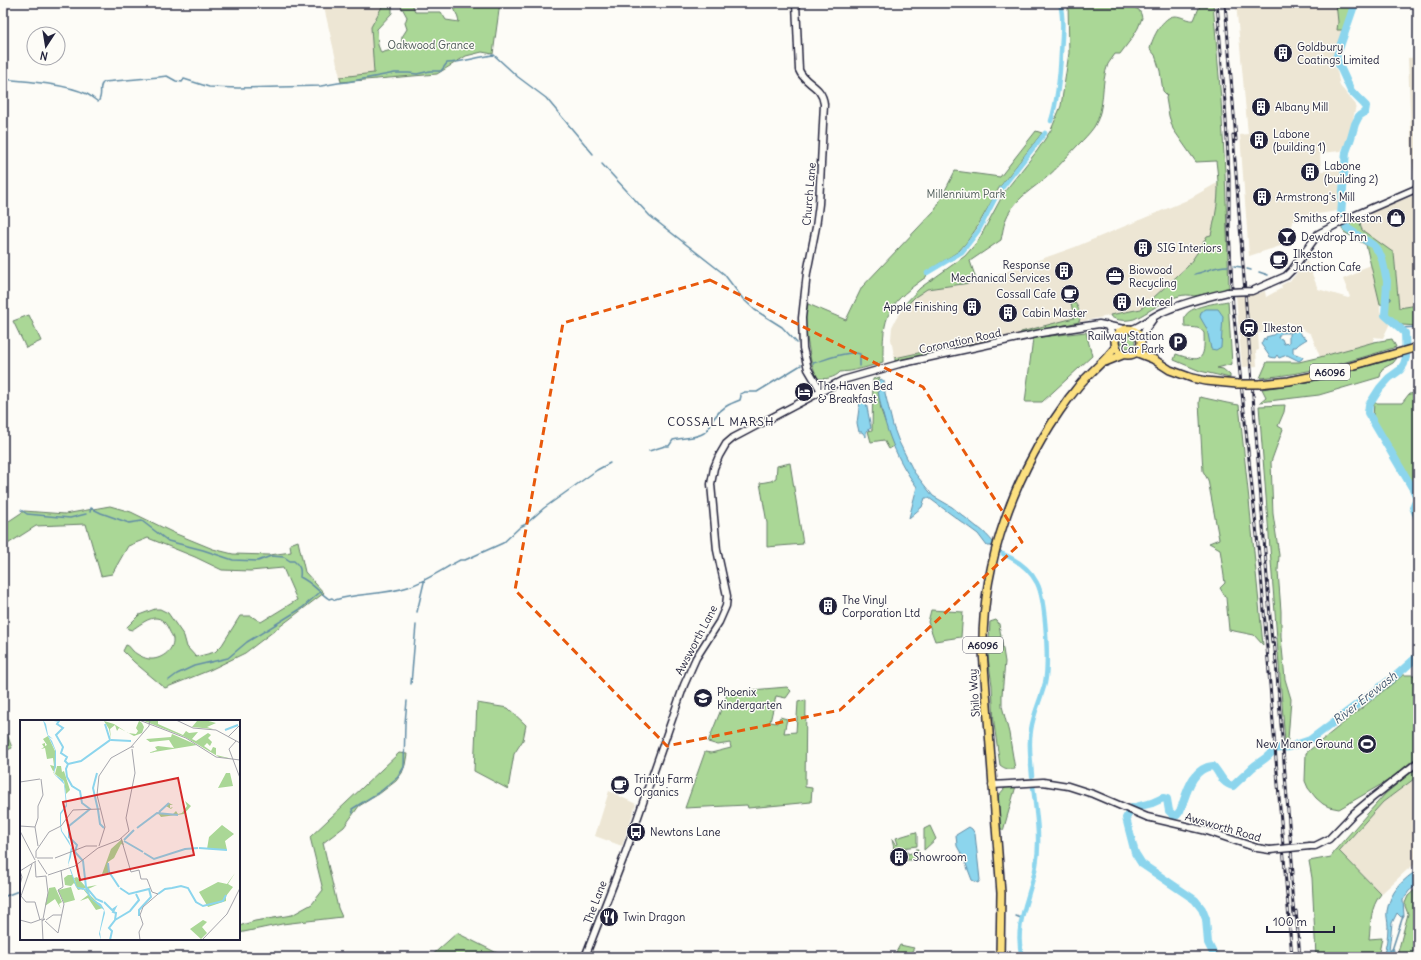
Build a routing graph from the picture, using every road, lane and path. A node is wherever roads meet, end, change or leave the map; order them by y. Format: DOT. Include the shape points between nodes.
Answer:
graph roads {
  1 [pos="796,3"];
  2 [pos="1418,188"];
  3 [pos="1157,315"];
  4 [pos="1107,325"];
  5 [pos="1128,329"];
  6 [pos="1141,342"];
  7 [pos="1116,343"];
  8 [pos="1417,347"];
  9 [pos="1135,352"];
  10 [pos="1125,354"];
  11 [pos="1152,359"];
  12 [pos="1102,363"];
  13 [pos="821,391"];
  14 [pos="1418,762"];
  15 [pos="992,785"];
  16 [pos="625,854"];
  17 [pos="585,957"];
  18 [pos="1000,957"];
  1 -- 13 [label="street, Church Lane" via="799,70 820,92 824,104 818,215 802,318 803,348 808,369"];
  2 -- 3 [label="street, bridge" via="1318,234 1286,276 1260,288 1228,292"];
  3 -- 5 [label="street" via="1141,326"];
  3 -- 6 [label="street" via="1145,330"];
  4 -- 5 [label="street, Coronation Road"];
  4 -- 7 [label="street"];
  4 -- 13 [label="street, Coronation Road" via="1041,333 899,364 854,376"];
  5 -- 6 [label="main road" via="1137,332"];
  5 -- 7 [label="main road" via="1120,332"];
  6 -- 9 [label="main road"];
  6 -- 11 [label="main road, A6096"];
  7 -- 10 [label="main road" via="1119,350"];
  7 -- 12 [label="main road, Shilo Way / A6096"];
  8 -- 11 [label="main road, A6096, bridge" via="1324,374 1259,384 1192,378 1170,370"];
  9 -- 10 [label="main road"];
  9 -- 11 [label="main road, A6096"];
  10 -- 12 [label="main road, Shilo Way / A6096"];
  12 -- 15 [label="main road, Shilo Way / A6096" via="1086,377 1069,399 1041,443 1012,503 992,566 985,606 983,645"];
  13 -- 16 [label="street, Awsworth Lane" via="733,438 723,448 716,462 712,474 712,499 726,606 686,679"];
  14 -- 15 [label="street, Awsworth Road, bridge" via="1354,813 1329,839 1316,846 1270,850 1207,831 1156,820 1080,789 1043,782"];
  15 -- 18 [label="main road, Shilo Way / A6096" via="1001,893"];
  16 -- 17 [label="street, The Lane"];
}
